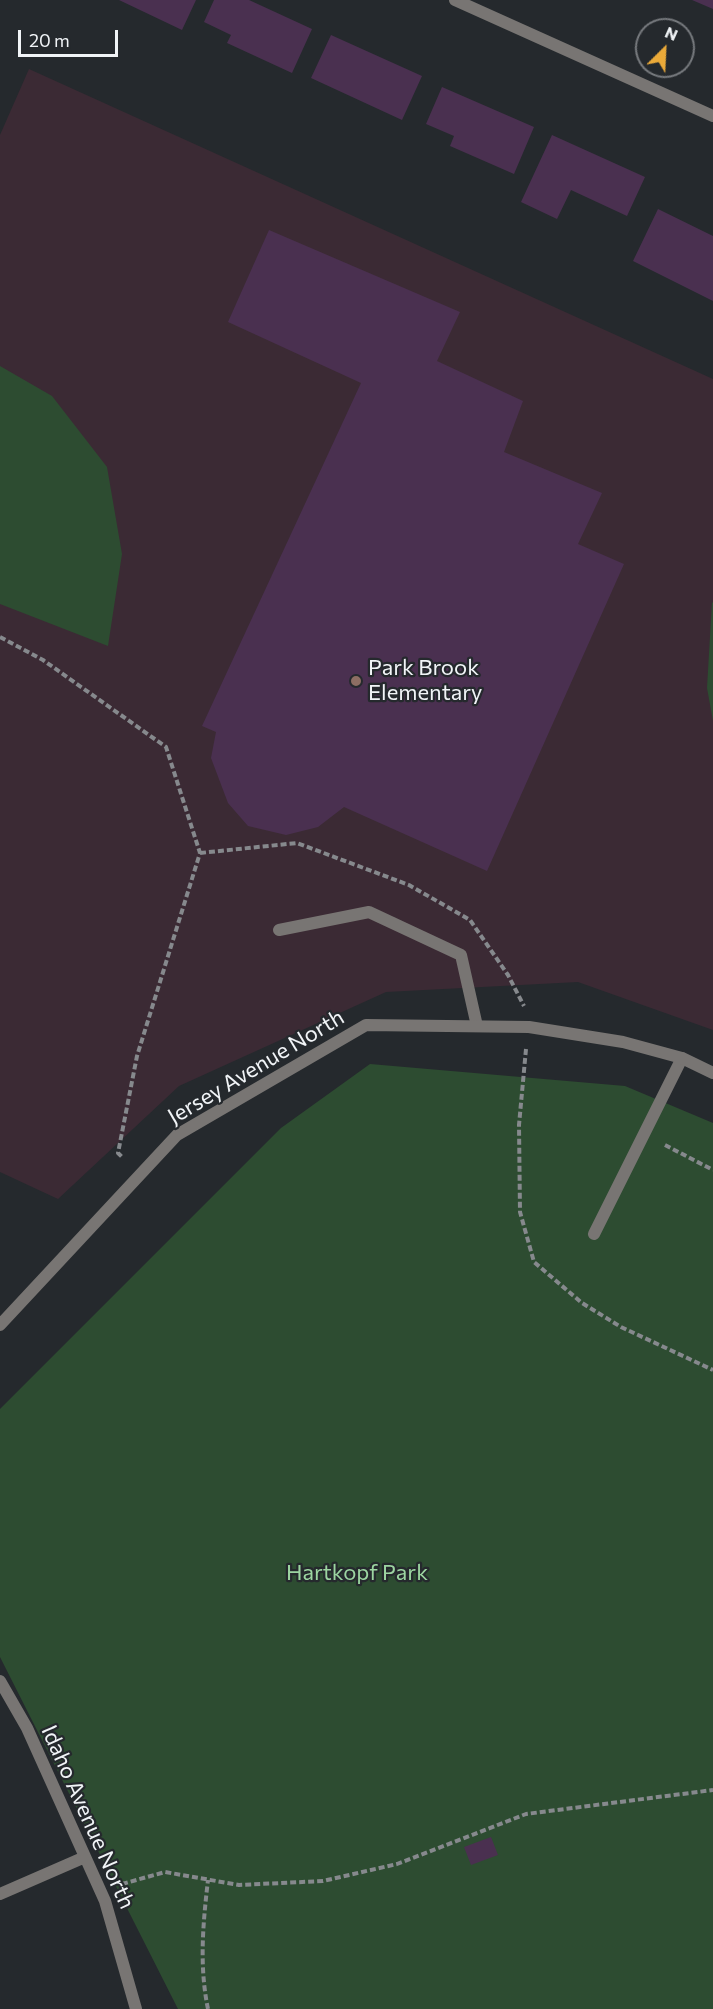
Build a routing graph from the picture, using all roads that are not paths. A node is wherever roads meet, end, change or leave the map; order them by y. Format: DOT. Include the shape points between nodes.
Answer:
graph roads {
  1 [pos="455,0"];
  2 [pos="713,116"];
  3 [pos="279,930"];
  4 [pos="477,1026"];
  5 [pos="682,1058"];
  6 [pos="713,1073"];
  7 [pos="594,1234"];
  8 [pos="0,1325"];
  9 [pos="0,1681"];
  10 [pos="86,1857"];
  11 [pos="0,1894"];
  12 [pos="136,2009"];
  1 -- 2 [label="street"];
  3 -- 4 [label="street" via="369,912 461,955"];
  4 -- 5 [label="street, Jersey Avenue North" via="529,1027 623,1042"];
  4 -- 8 [label="street, Jersey Avenue North" via="366,1025 177,1135"];
  5 -- 6 [label="street, Jersey Avenue North"];
  5 -- 7 [label="street"];
  9 -- 10 [label="street, Idaho Avenue North" via="27,1728"];
  10 -- 11 [label="street"];
  10 -- 12 [label="street, Idaho Avenue North" via="101,1890"];
}
